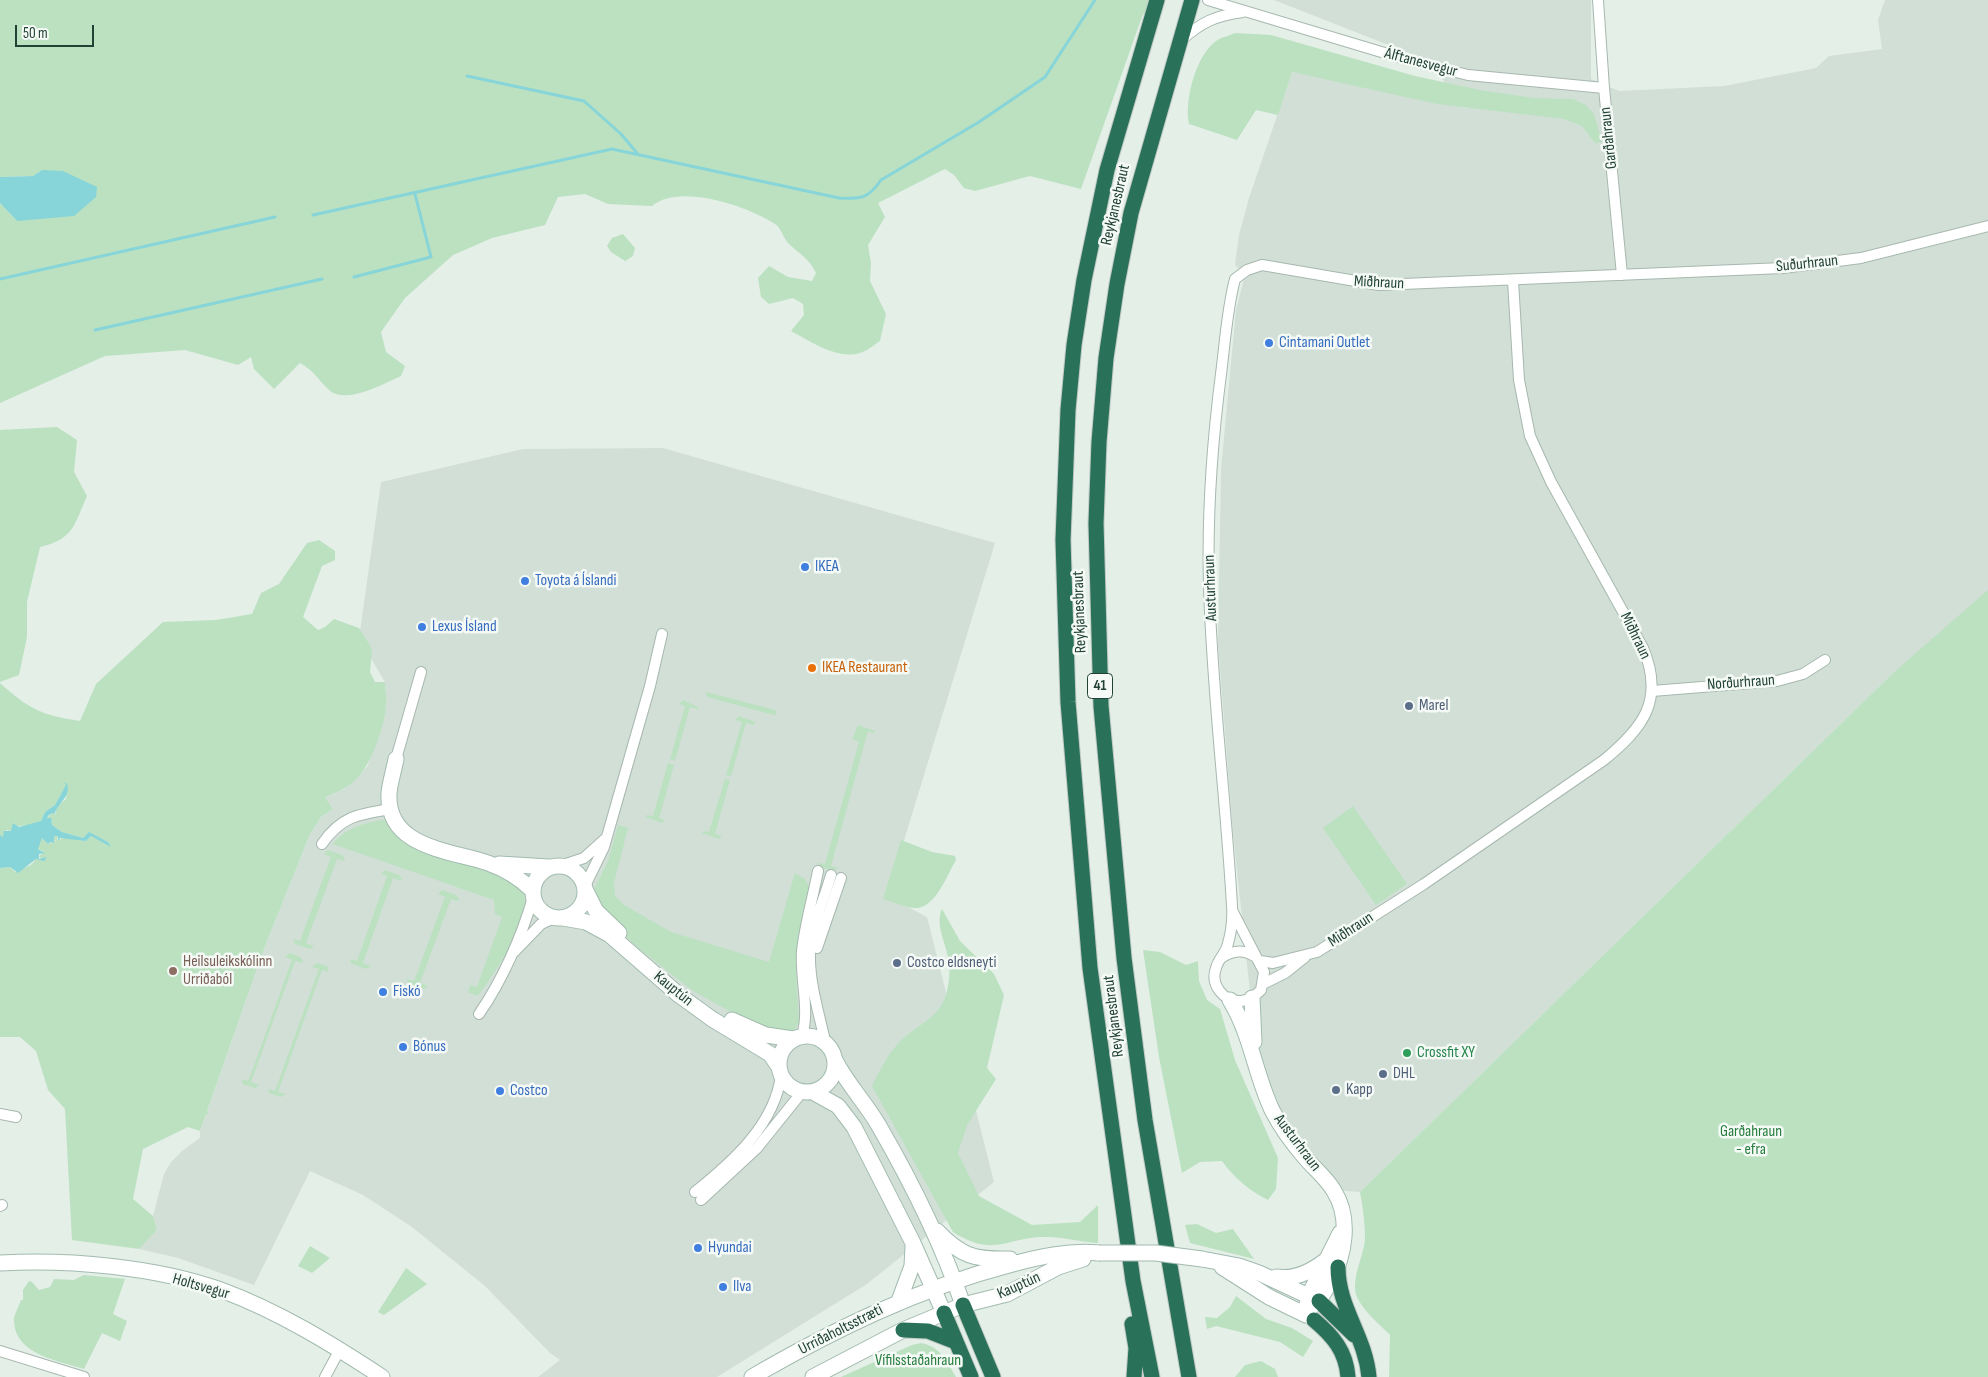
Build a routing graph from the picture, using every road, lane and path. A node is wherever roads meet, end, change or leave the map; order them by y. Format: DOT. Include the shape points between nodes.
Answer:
graph roads {
  1 [pos="1157,0"];
  2 [pos="1192,0"];
  3 [pos="1208,0"];
  4 [pos="1598,0"];
  5 [pos="1226,3"];
  6 [pos="1244,12"];
  7 [pos="1180,41"];
  8 [pos="1604,88"];
  9 [pos="1988,226"];
  10 [pos="1247,270"];
  11 [pos="1622,275"];
  12 [pos="1513,281"];
  13 [pos="662,634"];
  14 [pos="1825,660"];
  15 [pos="421,672"];
  16 [pos="1652,691"];
  17 [pos="396,759"];
  18 [pos="391,809"];
  19 [pos="605,838"];
  20 [pos="322,844"];
  21 [pos="488,864"];
  22 [pos="556,866"];
  23 [pos="818,871"];
  24 [pos="831,875"];
  25 [pos="841,878"];
  26 [pos="585,887"];
  27 [pos="533,894"];
  28 [pos="1233,912"];
  29 [pos="558,918"];
  30 [pos="512,954"];
  31 [pos="1306,956"];
  32 [pos="1221,958"];
  33 [pos="1258,959"];
  34 [pos="812,968"];
  35 [pos="1263,984"];
  36 [pos="1252,998"];
  37 [pos="1230,1000"];
  38 [pos="479,1014"];
  39 [pos="798,1038"];
  40 [pos="825,1041"];
  41 [pos="1254,1056"];
  42 [pos="835,1060"];
  43 [pos="780,1071"];
  44 [pos="807,1092"];
  45 [pos="0,1114"];
  46 [pos="16,1117"];
  47 [pos="1116,1166"];
  48 [pos="930,1224"];
  49 [pos="913,1243"];
  50 [pos="1099,1253"];
  51 [pos="1036,1258"];
  52 [pos="1207,1260"];
  53 [pos="1333,1262"];
  54 [pos="0,1263"];
  55 [pos="1267,1276"];
  56 [pos="954,1280"];
  57 [pos="934,1288"];
  58 [pos="899,1301"];
  59 [pos="964,1305"];
  60 [pos="1309,1307"];
  61 [pos="944,1313"];
  62 [pos="903,1330"];
  63 [pos="1360,1341"];
  64 [pos="956,1342"];
  65 [pos="0,1351"];
  66 [pos="339,1351"];
  67 [pos="83,1377"];
  68 [pos="325,1377"];
  69 [pos="382,1377"];
  70 [pos="752,1377"];
  71 [pos="813,1377"];
  72 [pos="971,1377"];
  73 [pos="993,1377"];
  74 [pos="1134,1377"];
  75 [pos="1152,1377"];
  76 [pos="1189,1377"];
  77 [pos="1348,1377"];
  78 [pos="1369,1377"];
  1 -- 47 [label="highway, Reykjanesbraut / 41" via="1107,170 1091,242 1074,345 1063,508 1064,637 1072,767 1090,968"];
  2 -- 7 [label="highway, Reykjanesbraut / 41"];
  3 -- 5 [label="street, Álftanesvegur"];
  4 -- 8 [label="street, Garðahraun"];
  5 -- 6 [label="street, Álftanesvegur"];
  6 -- 7 [label="street, Álftanesvegur" via="1206,21"];
  6 -- 8 [label="street, Álftanesvegur" via="1468,75"];
  7 -- 76 [label="highway, Reykjanesbraut / 41" via="1133,204 1117,284 1106,358 1099,442 1096,562 1107,789 1132,1025"];
  8 -- 11 [label="street, Garðahraun"];
  9 -- 11 [label="street, Suðurhraun" via="1834,263"];
  10 -- 12 [label="street, Miðhraun" via="1262,265 1379,285"];
  10 -- 28 [label="street, Austurhraun" via="1236,279 1232,290 1214,446 1209,554 1220,762"];
  11 -- 12 [label="street, Miðhraun"];
  12 -- 16 [label="street, Miðhraun" via="1519,380 1530,436 1551,482 1643,648 1651,674"];
  13 -- 19 [label="street, Kauptún"];
  14 -- 16 [label="street, Norðurhraun" via="1803,674 1777,681"];
  15 -- 17 [label="street, Kauptún"];
  16 -- 31 [label="street, Miðhraun" via="1638,728 1630,739 1604,760 1424,884"];
  17 -- 18 [label="street, Kauptún" via="389,793"];
  18 -- 20 [label="street" via="350,818 339,824"];
  18 -- 21 [label="street, Kauptún" via="396,822 410,838"];
  19 -- 22 [label="street, Kauptún" via="584,858"];
  19 -- 26 [label="street, Kauptún" via="601,856"];
  21 -- 22 [label="street, Kauptún"];
  21 -- 27 [label="street, Kauptún" via="518,878"];
  22 -- 26 [label="street, Kauptún" via="579,874"];
  22 -- 27 [label="street, Kauptún" via="541,872 535,881"];
  23 -- 39 [label="street" via="802,951 806,1018"];
  24 -- 34 [label="street" via="810,954"];
  25 -- 34 [label="street"];
  26 -- 29 [label="street, Kauptún" via="582,904 577,911"];
  26 -- 39 [label="street, Kauptún" via="596,910 609,924 652,964 684,988 748,1028 766,1035"];
  27 -- 29 [label="street, Kauptún" via="540,910"];
  27 -- 30 [label="street, Kauptún"];
  28 -- 32 [label="street, Austurhraun" via="1230,935"];
  28 -- 33 [label="street, Austurhraun"];
  29 -- 30 [label="street, Kauptún" via="541,924"];
  29 -- 43 [label="street, Kauptún" via="586,922 610,935 679,995 770,1054"];
  30 -- 38 [label="street, Kauptún" via="495,991"];
  31 -- 33 [label="street, Miðhraun" via="1273,963"];
  31 -- 35 [label="street, Miðhraun" via="1285,973"];
  32 -- 33 [label="street" via="1240,950"];
  32 -- 37 [label="street, Austurhraun" via="1215,970 1216,985"];
  33 -- 35 [label="street, Austurhraun" via="1264,972"];
  34 -- 40 [label="street" via="813,990"];
  35 -- 36 [label="street"];
  36 -- 37 [label="street"];
  36 -- 41 [label="street, Austurhraun"];
  37 -- 41 [label="street, Austurhraun" via="1240,1015"];
  39 -- 40 [label="street, Kauptún" via="818,1037"];
  39 -- 43 [label="street" via="782,1051"];
  40 -- 42 [label="street"];
  41 -- 53 [label="street, Austurhraun" via="1273,1111 1296,1146 1334,1191 1342,1209 1342,1252"];
  42 -- 44 [label="street" via="833,1077 821,1089"];
  42 -- 48 [label="street" via="879,1127"];
  43 -- 44 [label="street, Kauptún" via="786,1083"];
  43 -- 44 [label="street" via="775,1100 758,1130 698,1196 757,1148"];
  44 -- 49 [label="street, Kauptún" via="838,1106 854,1127"];
  45 -- 46 [label="street"];
  47 -- 74 [label="highway" via="1115,1204 1136,1348"];
  47 -- 75 [label="highway, Reykjanesbraut / 41" via="1133,1281"];
  48 -- 51 [label="street" via="947,1242 965,1254 991,1259"];
  48 -- 56 [label="street"];
  49 -- 57 [label="street, Kauptún"];
  49 -- 58 [label="street" via="912,1266"];
  50 -- 51 [label="street, Kauptún"];
  50 -- 52 [label="street, Kauptún, bridge" via="1156,1253"];
  50 -- 59 [label="street, Kauptún" via="1058,1268 1007,1294"];
  51 -- 56 [label="street, Kauptún"];
  52 -- 55 [label="street, Kauptún"];
  52 -- 60 [label="street, Kauptún" via="1236,1274 1269,1297"];
  53 -- 55 [label="street" via="1300,1276"];
  53 -- 60 [label="street, Austurhraun"];
  53 -- 63 [label="highway" via="1342,1300"];
  54 -- 66 [label="street, Holtsvegur" via="38,1261 102,1266 194,1282 265,1309"];
  55 -- 60 [label="street, Kauptún"];
  56 -- 57 [label="street, Kauptún"];
  56 -- 59 [label="street"];
  57 -- 58 [label="street, Urriðaholtsstræti"];
  57 -- 61 [label="street, Kauptún"];
  58 -- 70 [label="street, Urriðaholtsstræti"];
  59 -- 61 [label="street, Urriðaholtsstræti"];
  59 -- 73 [label="highway"];
  60 -- 63 [label="highway" via="1341,1320"];
  60 -- 77 [label="highway" via="1338,1343"];
  61 -- 62 [label="street, Urriðaholtsstræti"];
  61 -- 64 [label="highway"];
  62 -- 64 [label="highway" via="928,1331"];
  62 -- 71 [label="street, Urriðaholtsstræti"];
  63 -- 78 [label="highway"];
  64 -- 72 [label="highway"];
  65 -- 67 [label="street"];
  66 -- 68 [label="street"];
  66 -- 69 [label="street, Holtsvegur"];
}
